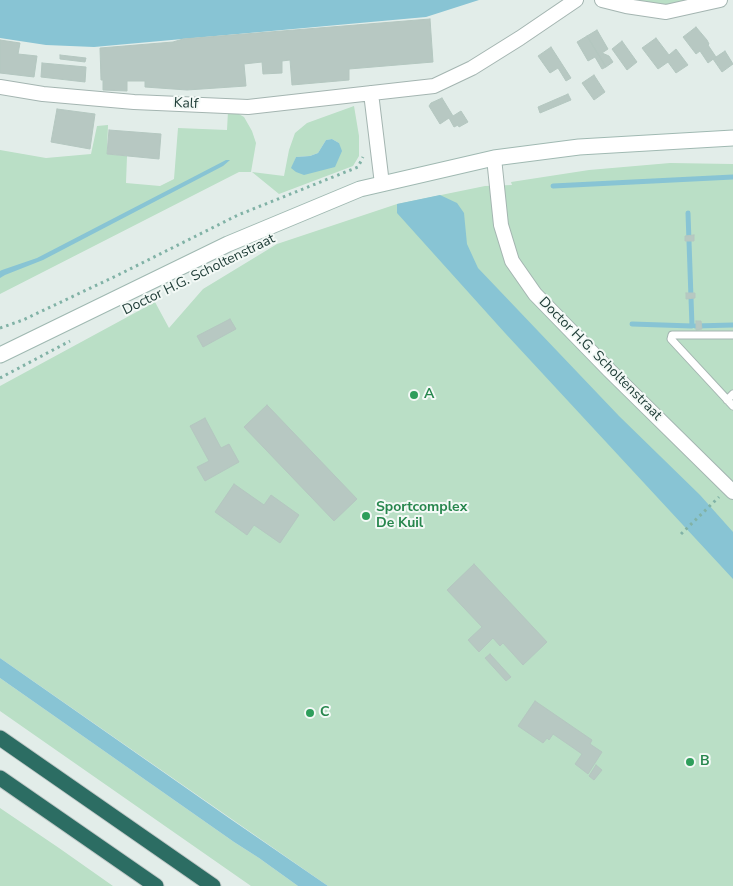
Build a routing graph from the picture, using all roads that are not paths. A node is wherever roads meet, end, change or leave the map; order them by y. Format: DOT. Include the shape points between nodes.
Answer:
graph roads {
  1 [pos="576,0"];
  2 [pos="602,0"];
  3 [pos="720,0"];
  4 [pos="0,87"];
  5 [pos="371,93"];
  6 [pos="733,138"];
  7 [pos="494,158"];
  8 [pos="382,184"];
  9 [pos="733,335"];
  10 [pos="0,355"];
  11 [pos="733,394"];
  12 [pos="727,400"];
  13 [pos="733,406"];
  14 [pos="731,490"];
  15 [pos="0,738"];
  16 [pos="0,778"];
  17 [pos="156,886"];
  18 [pos="213,886"];
  1 -- 5 [label="street, Kalf" via="480,63 434,86"];
  2 -- 3 [label="street" via="666,12"];
  4 -- 5 [label="street, Kalf" via="134,102 248,107"];
  5 -- 8 [label="street"];
  6 -- 7 [label="main road, Doctor H.G. Scholtenstraat" via="579,147"];
  7 -- 8 [label="main road, Doctor H.G. Scholtenstraat"];
  7 -- 14 [label="street, Doctor H.G. Scholtenstraat" via="506,243 512,261 535,294"];
  8 -- 10 [label="main road, Doctor H.G. Scholtenstraat" via="360,189 228,244"];
  9 -- 12 [label="lane" via="672,335 671,339"];
  11 -- 12 [label="lane"];
  12 -- 13 [label="lane"];
  15 -- 18 [label="highway"];
  16 -- 17 [label="highway"];
}
